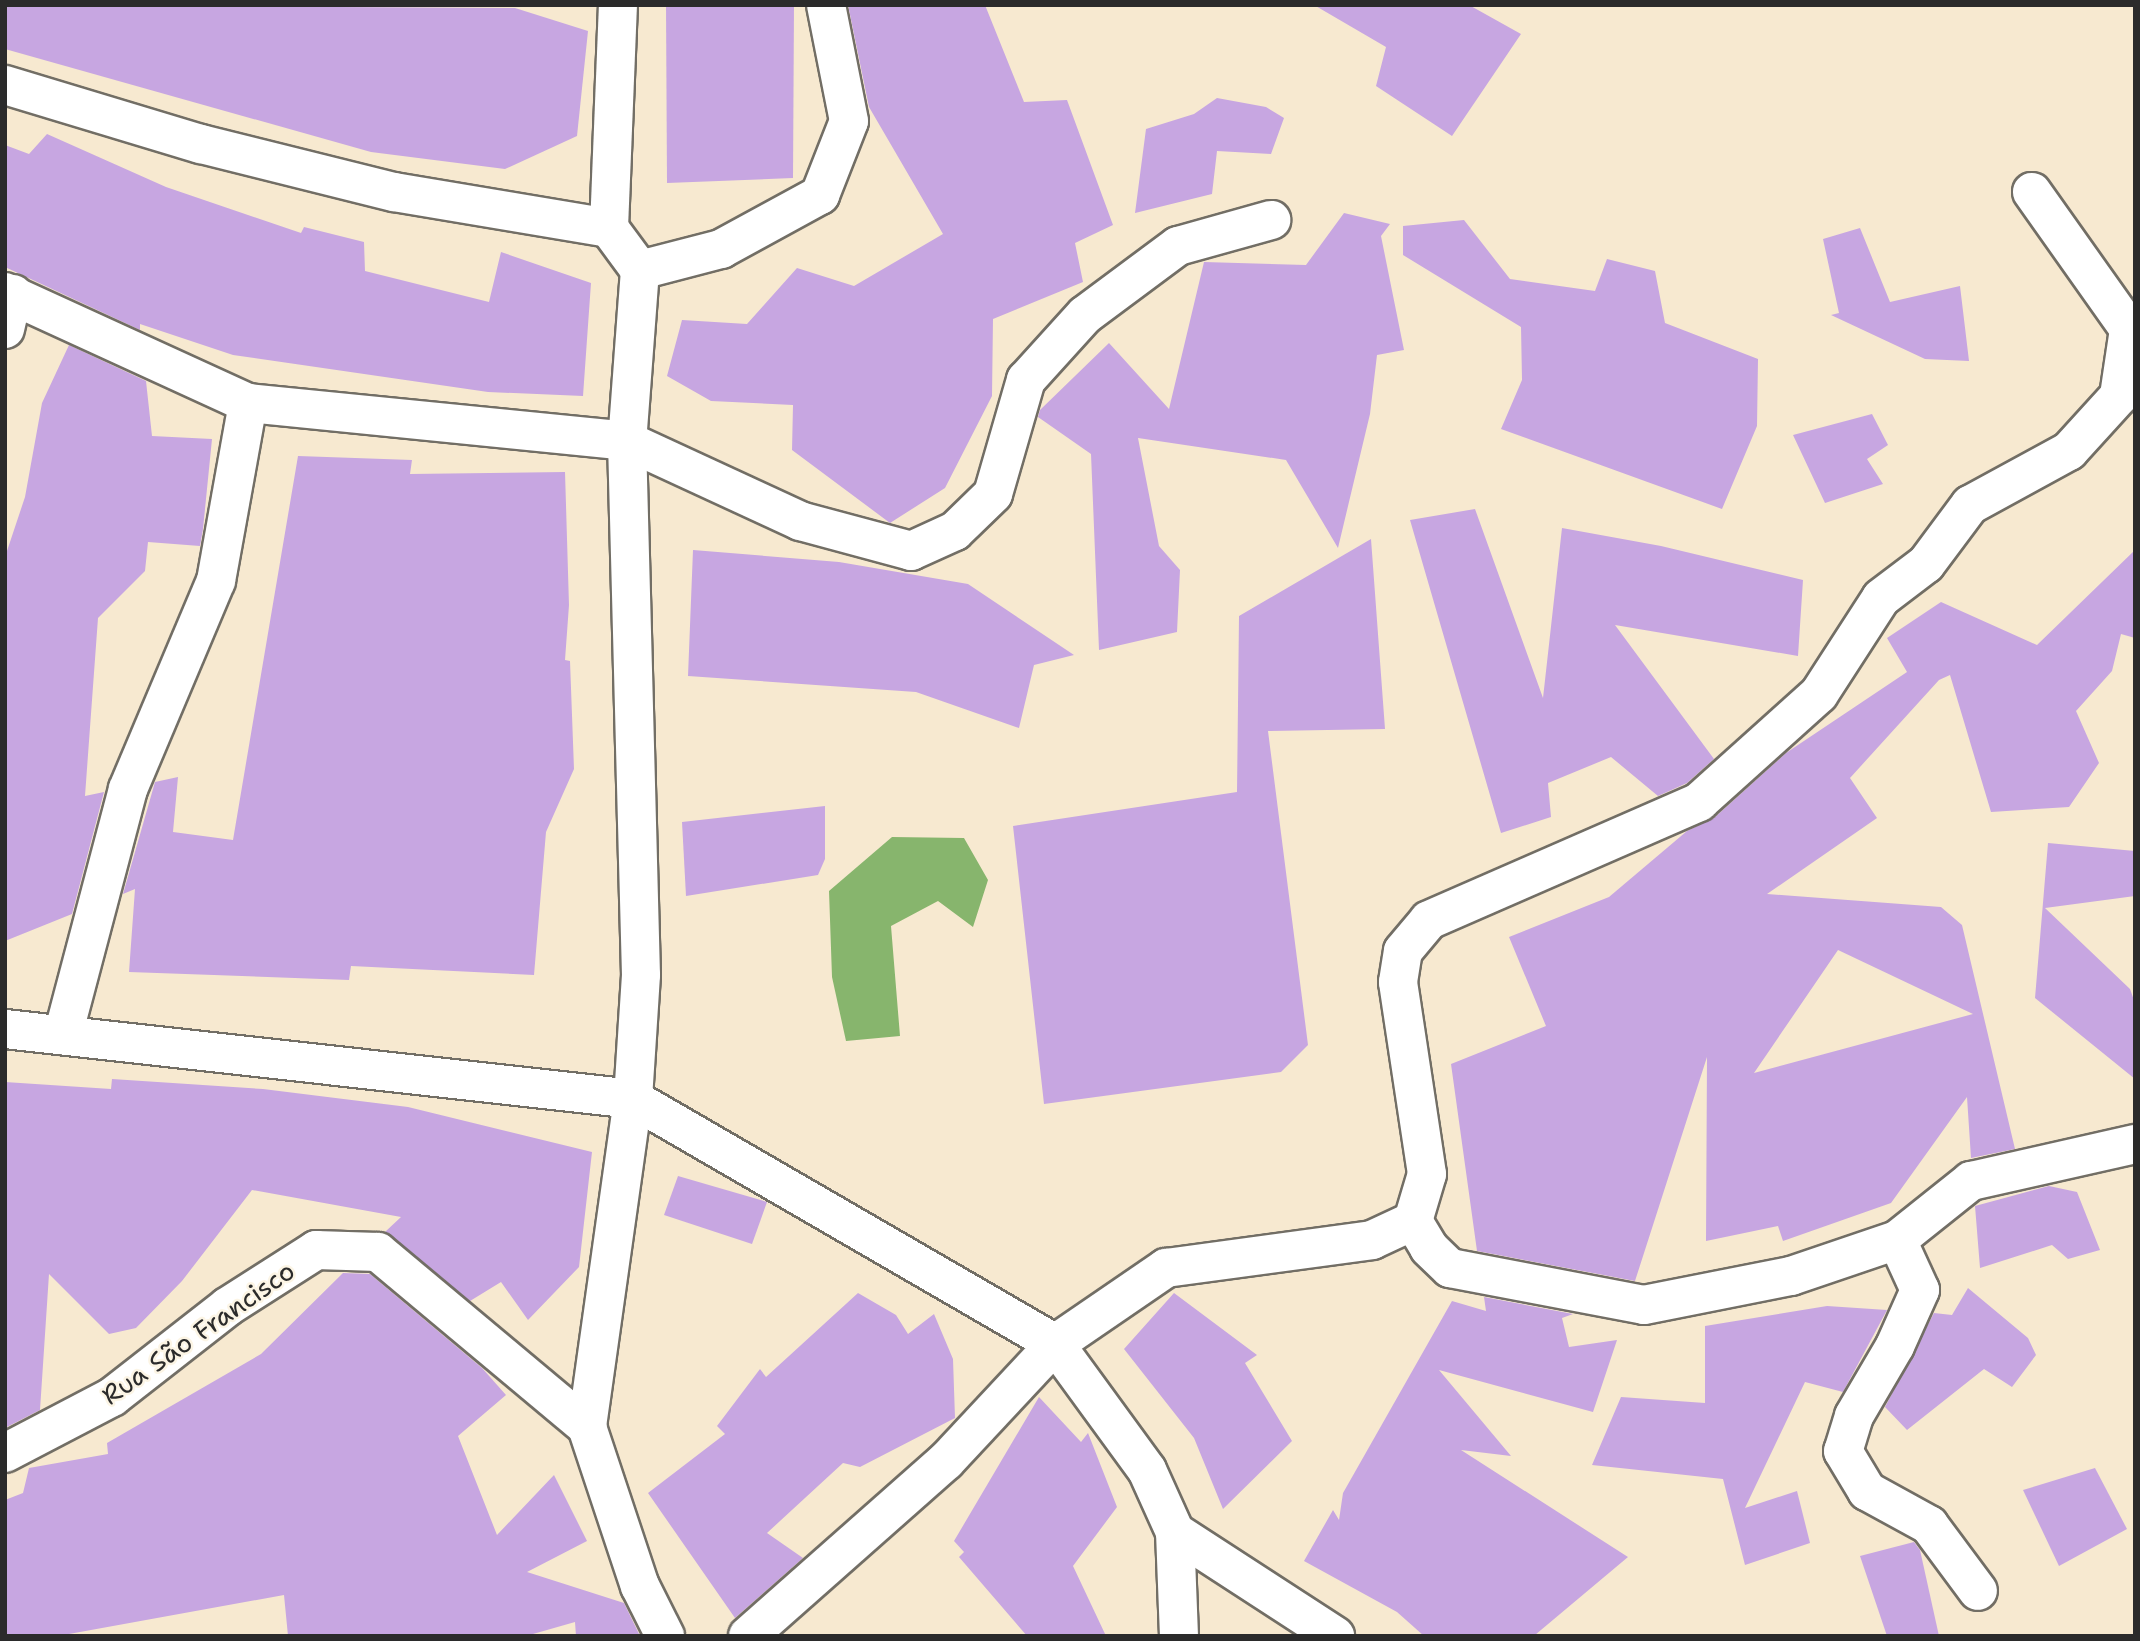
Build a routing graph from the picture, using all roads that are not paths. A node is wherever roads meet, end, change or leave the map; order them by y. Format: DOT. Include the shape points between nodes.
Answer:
graph roads {
  1 [pos="618,5"];
  2 [pos="826,5"];
  3 [pos="5,85"];
  4 [pos="2032,192"];
  5 [pos="1271,220"];
  6 [pos="609,228"];
  7 [pos="640,270"];
  8 [pos="8,305"];
  9 [pos="248,403"];
  10 [pos="627,441"];
  11 [pos="5,1029"];
  12 [pos="63,1035"];
  13 [pos="633,1099"];
  14 [pos="2135,1144"];
  15 [pos="1413,1221"];
  16 [pos="1897,1240"];
  17 [pos="1055,1344"];
  18 [pos="587,1427"];
  19 [pos="5,1453"];
  20 [pos="1175,1532"];
  21 [pos="1978,1591"];
  22 [pos="665,1636"];
  23 [pos="748,1636"];
  24 [pos="1179,1636"];
  25 [pos="1335,1636"];
  1 -- 6 [label="street"];
  2 -- 7 [label="street" via="849,121 820,195 722,249"];
  3 -- 6 [label="street" via="201,144 394,192"];
  4 -- 15 [label="street" via="2129,329 2119,396 2069,451 1970,505 1926,564 1881,597 1819,694 1699,802 1429,920 1403,951 1398,982 1427,1174"];
  5 -- 10 [label="street" via="1178,246 1085,315 1026,380 993,494 955,531 911,551 800,521"];
  6 -- 7 [label="street"];
  7 -- 10 [label="street"];
  8 -- 9 [label="street"];
  9 -- 10 [label="street"];
  9 -- 12 [label="street" via="216,581 128,789"];
  10 -- 13 [label="street" via="642,975"];
  11 -- 12 [label="street"];
  12 -- 13 [label="street"];
  13 -- 17 [label="street"];
  13 -- 18 [label="street"];
  14 -- 16 [label="street" via="1970,1181"];
  15 -- 16 [label="street" via="1429,1248 1450,1268 1644,1305 1791,1276"];
  15 -- 17 [label="street" via="1372,1240 1166,1268"];
  16 -- 21 [label="street" via="1920,1290 1895,1346 1854,1416 1843,1451 1867,1491 1928,1525"];
  17 -- 20 [label="street" via="1147,1470"];
  17 -- 23 [label="street" via="946,1461"];
  18 -- 19 [label="street, Rua São Francisco" via="378,1252 316,1250 227,1307 112,1397"];
  18 -- 22 [label="street" via="640,1587"];
  20 -- 24 [label="street"];
  20 -- 25 [label="street"];
}
